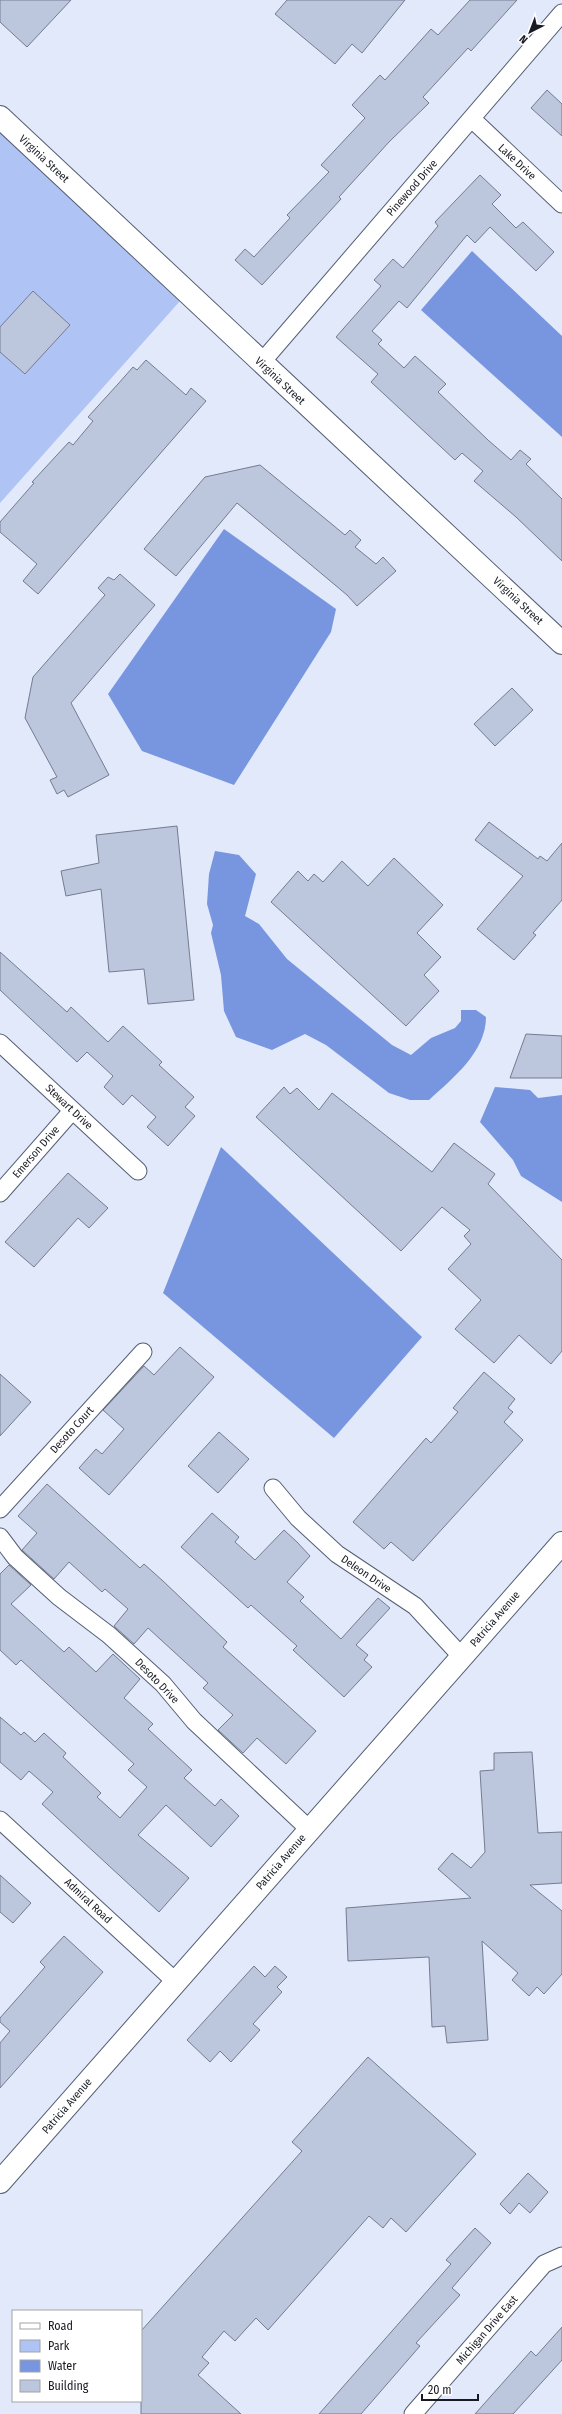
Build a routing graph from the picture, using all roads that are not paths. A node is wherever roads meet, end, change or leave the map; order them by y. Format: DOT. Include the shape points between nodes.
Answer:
graph roads {
  1 [pos="562,13"];
  2 [pos="0,117"];
  3 [pos="472,119"];
  4 [pos="562,204"];
  5 [pos="261,363"];
  6 [pos="562,643"];
  7 [pos="0,1043"];
  8 [pos="72,1110"];
  9 [pos="138,1171"];
  10 [pos="0,1192"];
  11 [pos="143,1352"];
  12 [pos="273,1488"];
  13 [pos="0,1508"];
  14 [pos="0,1537"];
  15 [pos="562,1543"];
  16 [pos="462,1657"];
  17 [pos="1,1822"];
  18 [pos="309,1829"];
  19 [pos="176,1982"];
  20 [pos="0,2182"];
  21 [pos="562,2256"];
  22 [pos="413,2414"];
  1 -- 3 [label="street, Pinewood Drive"];
  2 -- 5 [label="street, Virginia Street"];
  3 -- 4 [label="street, Lake Drive"];
  3 -- 5 [label="street, Pinewood Drive"];
  5 -- 6 [label="street, Virginia Street"];
  7 -- 8 [label="street, Stewart Drive"];
  8 -- 9 [label="street, Stewart Drive"];
  8 -- 10 [label="street, Emerson Drive"];
  11 -- 13 [label="street, Desoto Court"];
  12 -- 16 [label="street, Deleon Drive" via="298,1518 337,1554 415,1606"];
  14 -- 18 [label="street, Desoto Drive" via="15,1557 59,1597 110,1635 163,1684 194,1721"];
  15 -- 16 [label="street, Patricia Avenue"];
  16 -- 18 [label="street, Patricia Avenue"];
  17 -- 19 [label="street, Admiral Road"];
  18 -- 19 [label="street, Patricia Avenue"];
  19 -- 20 [label="street, Patricia Avenue"];
  21 -- 22 [label="street, Michigan Drive East" via="544,2264"];
}
